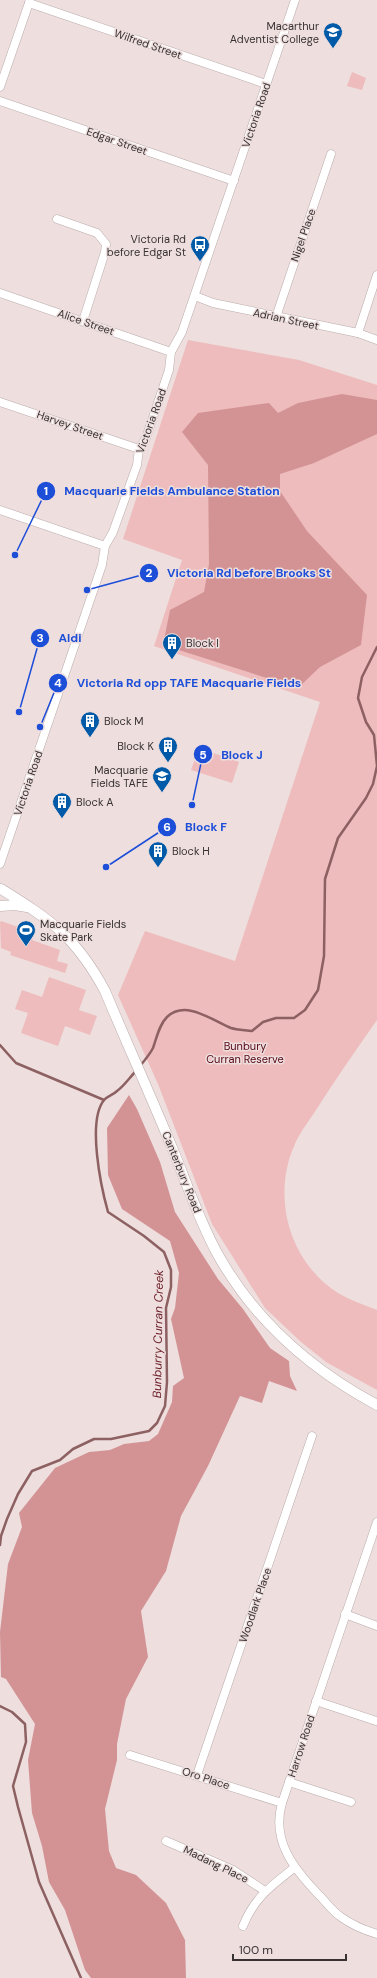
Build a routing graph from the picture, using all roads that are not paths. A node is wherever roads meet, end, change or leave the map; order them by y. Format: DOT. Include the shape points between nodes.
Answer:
graph roads {
  1 [pos="295,0"];
  2 [pos="30,2"];
  3 [pos="266,84"];
  4 [pos="0,86"];
  5 [pos="0,101"];
  6 [pos="331,154"];
  7 [pos="234,181"];
  8 [pos="57,219"];
  9 [pos="377,275"];
  10 [pos="0,293"];
  11 [pos="195,296"];
  12 [pos="276,317"];
  13 [pos="83,321"];
  14 [pos="358,333"];
  15 [pos="377,340"];
  16 [pos="171,352"];
  17 [pos="0,402"];
  18 [pos="139,449"];
  19 [pos="0,510"];
  20 [pos="105,546"];
  21 [pos="0,864"];
  22 [pos="1,888"];
  23 [pos="0,901"];
  24 [pos="0,906"];
  25 [pos="29,907"];
  26 [pos="377,1405"];
  27 [pos="312,1436"];
  28 [pos="376,1526"];
  29 [pos="345,1614"];
  30 [pos="377,1626"];
  31 [pos="316,1701"];
  32 [pos="376,1721"];
  33 [pos="130,1755"];
  34 [pos="197,1775"];
  35 [pos="289,1782"];
  36 [pos="351,1802"];
  37 [pos="282,1803"];
  38 [pos="166,1841"];
  39 [pos="294,1868"];
  40 [pos="265,1891"];
  41 [pos="243,1926"];
  42 [pos="377,1934"];
  1 -- 3 [label="street, Victoria Road"];
  2 -- 3 [label="street, Wilfred Street"];
  2 -- 4 [label="street"];
  3 -- 7 [label="street, Victoria Road"];
  5 -- 7 [label="street, Edgar Street"];
  6 -- 12 [label="street, Nigel Place"];
  7 -- 11 [label="street, Victoria Road"];
  8 -- 13 [label="street" via="97,233 106,244"];
  9 -- 14 [label="street"];
  10 -- 13 [label="street, Alice Street"];
  11 -- 12 [label="street, Adrian Street" via="213,303"];
  11 -- 16 [label="street, Victoria Road" via="182,332"];
  12 -- 14 [label="street, Adrian Street"];
  13 -- 16 [label="street, Alice Street"];
  14 -- 15 [label="street, Adrian Street"];
  16 -- 18 [label="street, Victoria Road" via="169,370 146,438"];
  17 -- 18 [label="street, Harvey Street"];
  18 -- 20 [label="street, Victoria Road" via="137,464 116,526"];
  19 -- 20 [label="street"];
  20 -- 21 [label="street, Victoria Road" via="102,565"];
  22 -- 23 [label="main road"];
  22 -- 25 [label="main road, Canterbury Road"];
  24 -- 25 [label="main road, Canterbury Road"];
  25 -- 26 [label="main road, Canterbury Road" via="43,915 75,944 91,965 119,1023 195,1206 217,1253 240,1289 254,1308 294,1350 327,1376"];
  27 -- 34 [label="street, Woodlark Place"];
  28 -- 29 [label="street, Harrow Road"];
  29 -- 30 [label="street"];
  29 -- 31 [label="street, Harrow Road"];
  31 -- 32 [label="street"];
  31 -- 35 [label="street, Harrow Road"];
  33 -- 34 [label="street, Oro Place"];
  34 -- 37 [label="street, Oro Place"];
  35 -- 36 [label="street"];
  35 -- 37 [label="street, Harrow Road"];
  37 -- 39 [label="street, Harrow Road" via="278,1820 280,1838"];
  38 -- 40 [label="street, Madang Place" via="233,1870"];
  39 -- 40 [label="street"];
  39 -- 42 [label="street, Harrow Road" via="341,1918 354,1926"];
  40 -- 41 [label="street" via="249,1911"];
}
